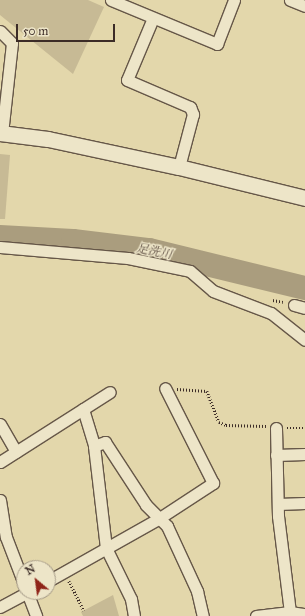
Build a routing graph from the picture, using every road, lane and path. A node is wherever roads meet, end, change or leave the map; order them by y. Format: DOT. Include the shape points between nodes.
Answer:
graph roads {
  1 [pos="111,0"];
  2 [pos="234,0"];
  3 [pos="290,0"];
  4 [pos="305,6"];
  5 [pos="153,18"];
  6 [pos="0,32"];
  7 [pos="1,134"];
  8 [pos="180,167"];
  9 [pos="305,198"];
  10 [pos="0,247"];
  11 [pos="294,305"];
  12 [pos="305,308"];
  13 [pos="305,340"];
  14 [pos="165,388"];
  15 [pos="110,392"];
  16 [pos="83,409"];
  17 [pos="0,424"];
  18 [pos="276,428"];
  19 [pos="305,428"];
  20 [pos="94,446"];
  21 [pos="16,452"];
  22 [pos="276,454"];
  23 [pos="305,454"];
  24 [pos="0,462"];
  25 [pos="0,500"];
  26 [pos="305,503"];
  27 [pos="278,504"];
  28 [pos="158,519"];
  29 [pos="106,548"];
  30 [pos="16,563"];
  31 [pos="64,572"];
  32 [pos="56,576"];
  33 [pos="16,598"];
  34 [pos="30,600"];
  35 [pos="0,607"];
  36 [pos="84,610"];
  37 [pos="290,612"];
  38 [pos="305,614"];
  39 [pos="36,616"];
  40 [pos="134,616"];
  41 [pos="203,616"];
  42 [pos="256,616"];
  1 -- 5 [label="street"];
  2 -- 5 [label="street" via="217,44"];
  3 -- 4 [label="street"];
  5 -- 8 [label="street" via="127,80 190,107 193,114"];
  6 -- 7 [label="street" via="12,43"];
  7 -- 8 [label="street" via="48,139"];
  8 -- 9 [label="street"];
  10 -- 13 [label="street" via="128,258 190,271 213,290 271,313"];
  11 -- 12 [label="street"];
  14 -- 18 [label="path" via="207,392 219,422 226,425 240,427 251,424"];
  14 -- 28 [label="street" via="213,483"];
  15 -- 16 [label="street"];
  16 -- 20 [label="street"];
  16 -- 21 [label="street"];
  17 -- 21 [label="street"];
  18 -- 19 [label="path"];
  18 -- 22 [label="street"];
  20 -- 28 [label="street" via="105,442"];
  20 -- 29 [label="street"];
  21 -- 24 [label="street"];
  22 -- 23 [label="street"];
  22 -- 27 [label="street"];
  25 -- 30 [label="street" via="6,536"];
  26 -- 27 [label="street"];
  27 -- 37 [label="street"];
  28 -- 29 [label="street"];
  28 -- 41 [label="street" via="167,526 197,591"];
  29 -- 31 [label="street"];
  29 -- 40 [label="street" via="131,600"];
  31 -- 32 [label="street"];
  31 -- 36 [label="path"];
  33 -- 35 [label="street"];
  34 -- 39 [label="street"];
  37 -- 38 [label="street"];
  37 -- 42 [label="street"];
}
